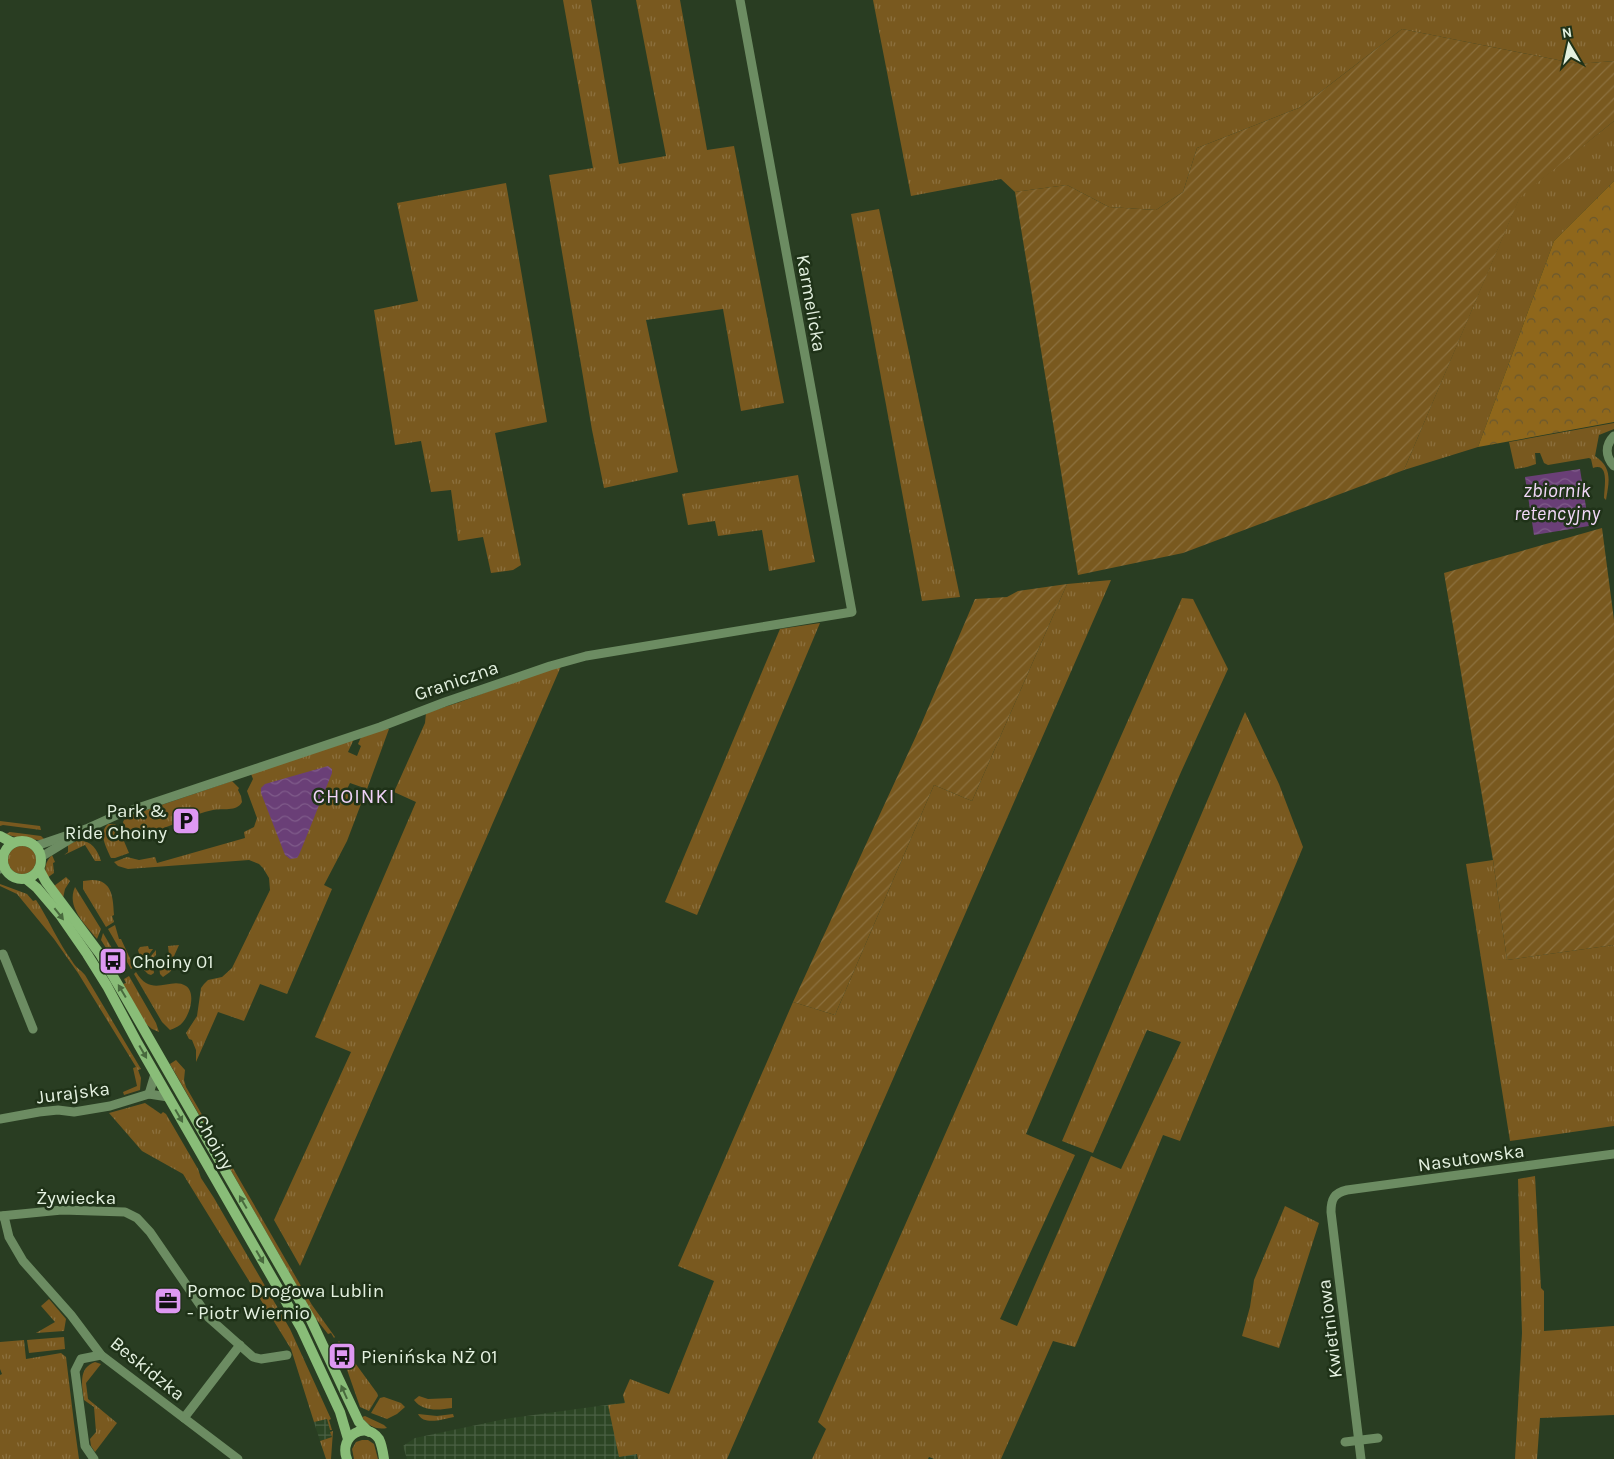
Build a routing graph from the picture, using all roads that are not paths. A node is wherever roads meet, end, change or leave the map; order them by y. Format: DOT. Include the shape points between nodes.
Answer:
graph roads {
  1 [pos="740,0"];
  2 [pos="1614,436"];
  3 [pos="1614,466"];
  4 [pos="852,612"];
  5 [pos="86,829"];
  6 [pos="0,836"];
  7 [pos="13,843"];
  8 [pos="36,846"];
  9 [pos="42,857"];
  10 [pos="2,861"];
  11 [pos="39,869"];
  12 [pos="26,879"];
  13 [pos="0,955"];
  14 [pos="33,1030"];
  15 [pos="155,1074"];
  16 [pos="149,1094"];
  17 [pos="168,1097"];
  18 [pos="0,1119"];
  19 [pos="1614,1154"];
  20 [pos="1333,1196"];
  21 [pos="2,1216"];
  22 [pos="240,1345"];
  23 [pos="101,1354"];
  24 [pos="287,1355"];
  25 [pos="184,1418"];
  26 [pos="370,1432"];
  27 [pos="1378,1438"];
  28 [pos="348,1439"];
  29 [pos="1359,1440"];
  30 [pos="1345,1442"];
  31 [pos="94,1459"];
  32 [pos="238,1459"];
  33 [pos="347,1459"];
  34 [pos="384,1459"];
  35 [pos="1362,1459"];
  1 -- 4 [label="street, Karmelicka"];
  2 -- 3 [label="street" via="1607,450"];
  4 -- 5 [label="street, Graniczna" via="558,663 380,727 116,815"];
  5 -- 8 [label="street, Graniczna"];
  5 -- 9 [label="street, Graniczna"];
  6 -- 7 [label="street"];
  7 -- 8 [label="street" via="25,841"];
  7 -- 10 [label="street"];
  8 -- 9 [label="street"];
  9 -- 11 [label="street"];
  10 -- 12 [label="street" via="12,876"];
  11 -- 12 [label="street"];
  26 -- 11 [label="street, Choiny, one-way" via="359,1422 303,1306 100,954"];
  12 -- 15 [label="street, Choiny, one-way" via="38,888 87,954"];
  13 -- 14 [label="street" via="3,954"];
  15 -- 16 [label="street"];
  15 -- 17 [label="street, Choiny"];
  16 -- 17 [label="street, Jurajska"];
  16 -- 18 [label="street, Jurajska" via="110,1106"];
  17 -- 28 [label="street, Choiny, one-way" via="304,1334 337,1406"];
  19 -- 20 [label="street, Nasutowska" via="1347,1190"];
  20 -- 29 [label="street, Kwietniowa" via="1331,1212"];
  21 -- 22 [label="street, Żywiecka" via="62,1210 132,1214 150,1232 209,1318"];
  21 -- 23 [label="street, Beskidzka" via="22,1261"];
  22 -- 24 [label="street, Żywiecka" via="253,1357 261,1359"];
  22 -- 25 [label="street"];
  23 -- 25 [label="street, Beskidzka"];
  23 -- 31 [label="street" via="81,1360 75,1371 85,1446"];
  25 -- 32 [label="street, Beskidzka"];
  26 -- 28 [label="street" via="358,1432"];
  26 -- 34 [label="street, Choiny" via="380,1441"];
  27 -- 29 [label="street"];
  28 -- 33 [label="street"];
  29 -- 30 [label="street"];
  29 -- 35 [label="street, Kwietniowa"];
}
